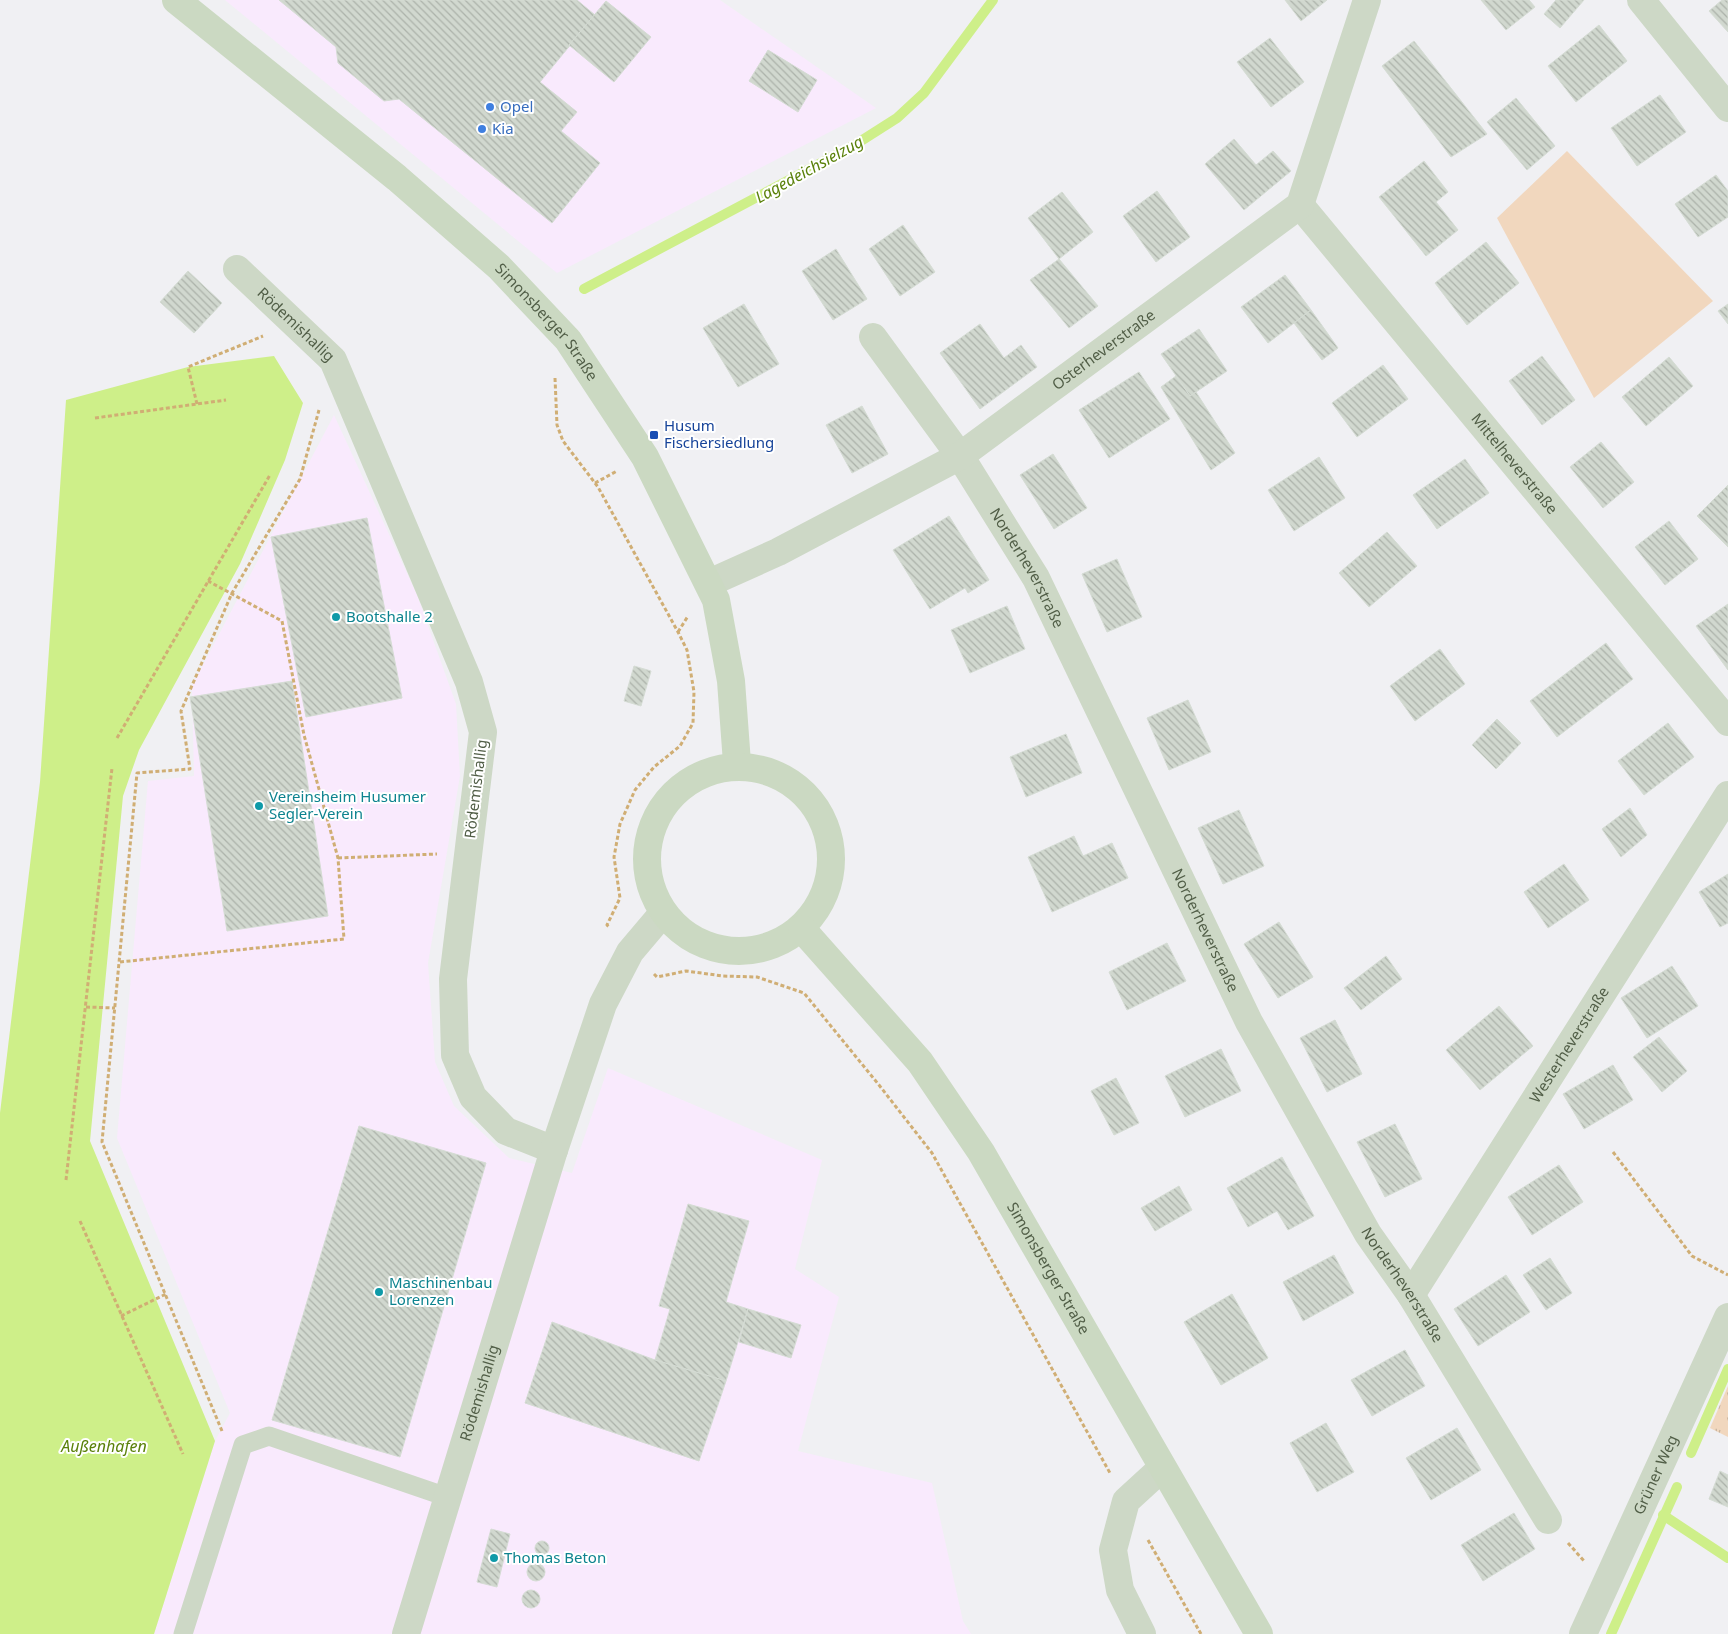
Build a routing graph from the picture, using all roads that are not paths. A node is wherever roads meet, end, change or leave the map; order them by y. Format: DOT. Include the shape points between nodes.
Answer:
graph roads {
  1 [pos="176,0"];
  2 [pos="1366,0"];
  3 [pos="1640,0"];
  4 [pos="1728,108"];
  5 [pos="1300,205"];
  6 [pos="237,269"];
  7 [pos="873,337"];
  8 [pos="960,456"];
  9 [pos="708,583"];
  10 [pos="1728,722"];
  11 [pos="737,764"];
  12 [pos="1728,795"];
  13 [pos="663,913"];
  14 [pos="802,929"];
  15 [pos="554,1150"];
  16 [pos="1411,1295"];
  17 [pos="1728,1316"];
  18 [pos="1162,1468"];
  19 [pos="447,1497"];
  20 [pos="1548,1520"];
  21 [pos="183,1634"];
  22 [pos="406,1634"];
  23 [pos="1142,1634"];
  24 [pos="1259,1634"];
  25 [pos="1583,1634"];
  1 -- 9 [label="main road, Simonsberger Straße" via="397,178 499,266 568,340 645,457"];
  2 -- 5 [label="street"];
  3 -- 4 [label="street"];
  5 -- 8 [label="street, Osterheverstraße"];
  5 -- 10 [label="street, Mittelheverstraße"];
  6 -- 15 [label="street, Rödemishallig" via="333,360 469,682 483,732 453,979 455,1055 473,1097 506,1131"];
  7 -- 8 [label="street, Norderheverstraße"];
  8 -- 9 [label="street, Osterheverstraße" via="778,552"];
  8 -- 16 [label="street, Norderheverstraße" via="1036,578 1249,1022 1368,1234"];
  9 -- 11 [label="main road, Simonsberger Straße" via="716,600 726,647"];
  11 -- 13 [label="main road" via="708,771 678,789 657,815 647,848 648,874"];
  11 -- 14 [label="main road" via="774,773 796,787 823,820 831,853 827,887"];
  12 -- 16 [label="street, Westerheverstraße"];
  13 -- 14 [label="main road" via="688,936 719,950 753,951 786,939"];
  13 -- 15 [label="street, Rödemishallig" via="630,952 603,1004"];
  14 -- 18 [label="main road, Simonsberger Straße" via="920,1062 976,1144"];
  15 -- 19 [label="street, Rödemishallig"];
  16 -- 20 [label="street, Norderheverstraße"];
  17 -- 25 [label="street, Grüner Weg"];
  18 -- 23 [label="street" via="1126,1501 1113,1550 1120,1590"];
  18 -- 24 [label="main road, Simonsberger Straße"];
  19 -- 21 [label="lane" via="269,1436 243,1445"];
  19 -- 22 [label="street, Rödemishallig"];
}
